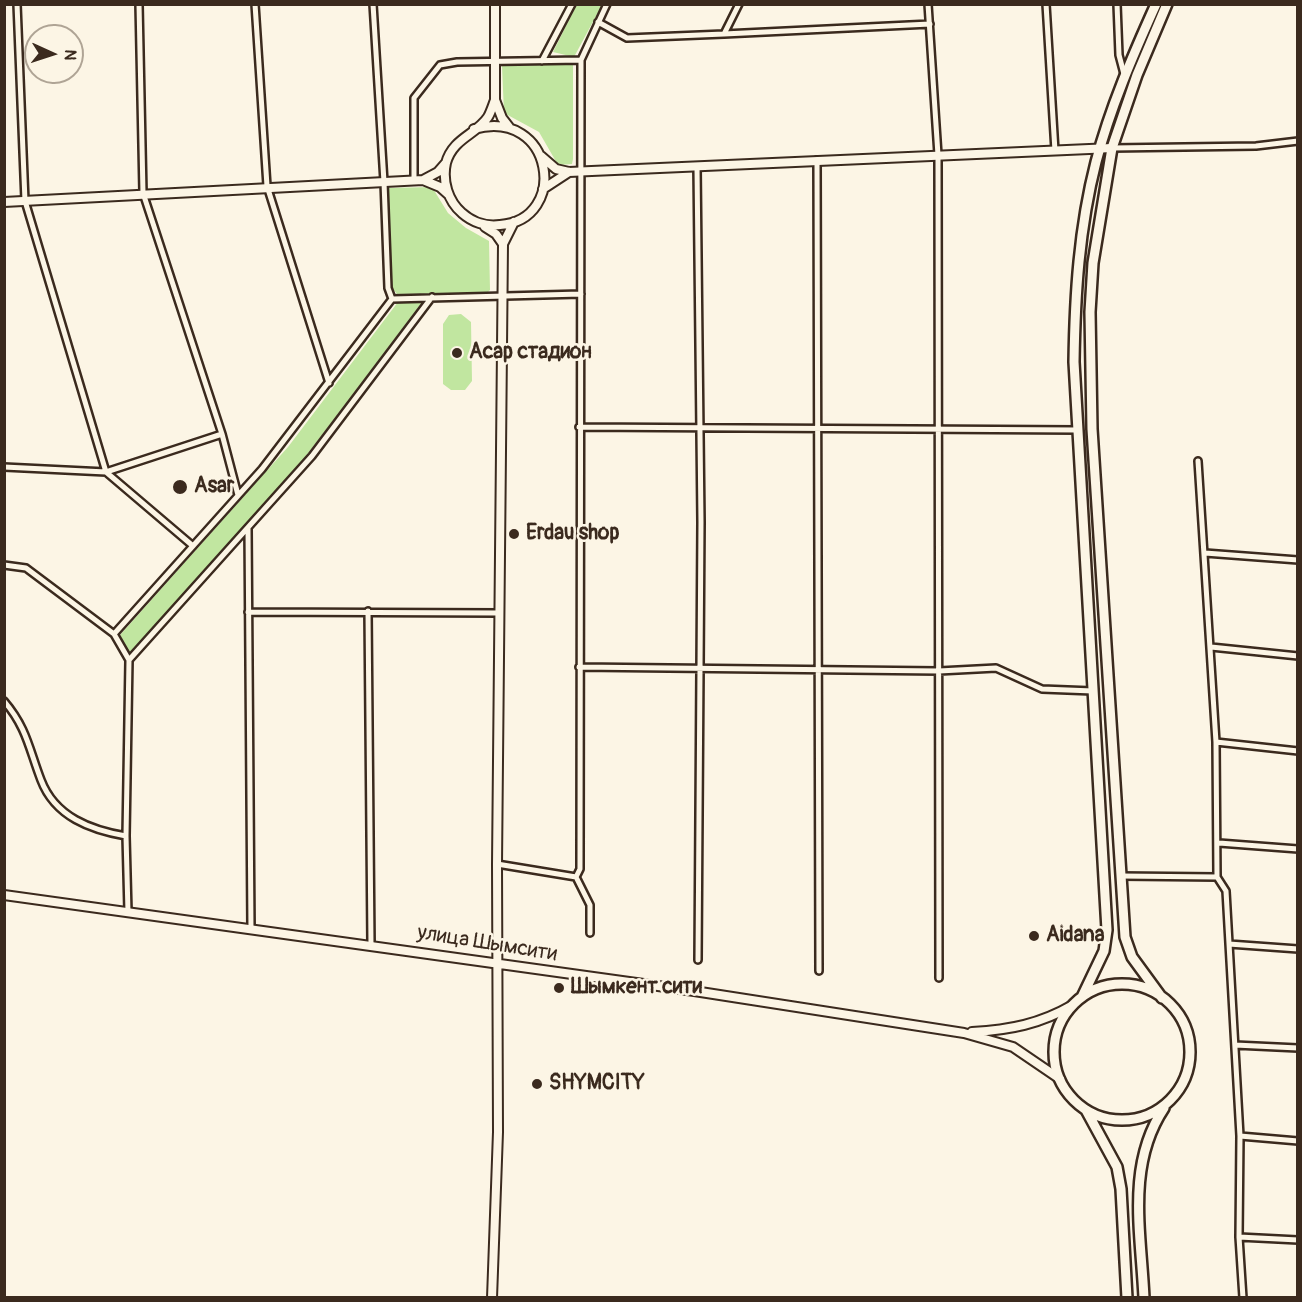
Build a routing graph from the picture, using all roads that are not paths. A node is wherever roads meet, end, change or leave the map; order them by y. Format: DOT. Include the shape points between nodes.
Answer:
graph roads {
  1 [pos="17,4"];
  2 [pos="139,4"];
  3 [pos="255,4"];
  4 [pos="373,4"];
  5 [pos="495,4"];
  6 [pos="572,4"];
  7 [pos="607,4"];
  8 [pos="739,4"];
  9 [pos="928,4"];
  10 [pos="1046,4"];
  11 [pos="1116,4"];
  12 [pos="1156,4"];
  13 [pos="1167,4"];
  14 [pos="598,22"];
  15 [pos="930,24"];
  16 [pos="724,34"];
  17 [pos="582,60"];
  18 [pos="497,61"];
  19 [pos="542,61"];
  20 [pos="1125,76"];
  21 [pos="495,100"];
  22 [pos="509,127"];
  23 [pos="474,129"];
  24 [pos="1298,143"];
  25 [pos="1112,148"];
  26 [pos="1100,150"];
  27 [pos="1055,151"];
  28 [pos="938,155"];
  29 [pos="541,156"];
  30 [pos="817,160"];
  31 [pos="447,162"];
  32 [pos="697,166"];
  33 [pos="582,170"];
  34 [pos="569,172"];
  35 [pos="418,180"];
  36 [pos="384,182"];
  37 [pos="267,186"];
  38 [pos="543,189"];
  39 [pos="143,193"];
  40 [pos="449,195"];
  41 [pos="25,201"];
  42 [pos="4,202"];
  43 [pos="514,222"];
  44 [pos="481,224"];
  45 [pos="503,244"];
  46 [pos="580,294"];
  47 [pos="502,295"];
  48 [pos="432,297"];
  49 [pos="392,299"];
  50 [pos="329,383"];
  51 [pos="579,427"];
  52 [pos="818,427"];
  53 [pos="938,427"];
  54 [pos="700,428"];
  55 [pos="1078,430"];
  56 [pos="222,435"];
  57 [pos="1198,461"];
  58 [pos="4,467"];
  59 [pos="106,472"];
  60 [pos="238,495"];
  61 [pos="248,528"];
  62 [pos="193,546"];
  63 [pos="1205,553"];
  64 [pos="1298,560"];
  65 [pos="4,565"];
  66 [pos="368,611"];
  67 [pos="248,612"];
  68 [pos="500,613"];
  69 [pos="114,634"];
  70 [pos="1211,648"];
  71 [pos="1298,656"];
  72 [pos="129,660"];
  73 [pos="579,667"];
  74 [pos="700,668"];
  75 [pos="818,669"];
  76 [pos="939,671"];
  77 [pos="1093,691"];
  78 [pos="4,701"];
  79 [pos="1216,742"];
  80 [pos="1298,751"];
  81 [pos="126,836"];
  82 [pos="1219,843"];
  83 [pos="1298,849"];
  84 [pos="497,864"];
  85 [pos="1120,876"];
  86 [pos="576,877"];
  87 [pos="1217,878"];
  88 [pos="4,895"];
  89 [pos="128,912"];
  90 [pos="250,930"];
  91 [pos="590,933"];
  92 [pos="1229,944"];
  93 [pos="371,945"];
  94 [pos="1298,949"];
  95 [pos="698,960"];
  96 [pos="497,963"];
  97 [pos="819,971"];
  98 [pos="939,978"];
  99 [pos="1082,997"];
  100 [pos="1162,998"];
  101 [pos="1073,1005"];
  102 [pos="964,1033"];
  103 [pos="1235,1045"];
  104 [pos="1298,1048"];
  105 [pos="1060,1079"];
  106 [pos="1169,1100"];
  107 [pos="1086,1110"];
  108 [pos="1240,1137"];
  109 [pos="1298,1141"];
  110 [pos="1239,1237"];
  111 [pos="1298,1240"];
  112 [pos="492,1298"];
  113 [pos="1127,1298"];
  114 [pos="1144,1298"];
  115 [pos="1243,1298"];
  1 -- 41 [label="street"];
  2 -- 39 [label="street"];
  3 -- 37 [label="street"];
  4 -- 36 [label="street"];
  5 -- 18 [label="street"];
  6 -- 19 [label="street"];
  7 -- 14 [label="street"];
  8 -- 16 [label="street"];
  9 -- 15 [label="street"];
  10 -- 27 [label="street"];
  11 -- 20 [label="street" via="1119,55"];
  12 -- 20 [label="highway"];
  13 -- 25 [label="highway"];
  14 -- 16 [label="street" via="627,38"];
  14 -- 17 [label="street"];
  15 -- 16 [label="street"];
  15 -- 28 [label="street"];
  17 -- 19 [label="street"];
  17 -- 33 [label="street"];
  18 -- 19 [label="street"];
  18 -- 21 [label="street"];
  18 -- 35 [label="street" via="440,65 414,98"];
  20 -- 26 [label="highway"];
  21 -- 22 [label="street"];
  21 -- 23 [label="street" via="488,118"];
  22 -- 23 [label="street"];
  22 -- 29 [label="street" via="528,138"];
  23 -- 31 [label="street" via="457,142"];
  24 -- 25 [label="street"];
  25 -- 26 [label="street"];
  25 -- 85 [label="highway" via="1093,263 1089,381"];
  26 -- 27 [label="street"];
  26 -- 55 [label="highway" via="1086,213 1077,283 1074,362"];
  27 -- 28 [label="street"];
  28 -- 30 [label="street"];
  28 -- 53 [label="street"];
  29 -- 34 [label="street"];
  29 -- 38 [label="street"];
  30 -- 32 [label="street"];
  30 -- 52 [label="street"];
  31 -- 35 [label="street" via="438,172"];
  31 -- 40 [label="street"];
  32 -- 33 [label="street"];
  32 -- 54 [label="street"];
  33 -- 34 [label="street"];
  33 -- 46 [label="street"];
  34 -- 38 [label="street"];
  35 -- 36 [label="street"];
  35 -- 40 [label="street" via="440,187"];
  36 -- 37 [label="street"];
  36 -- 49 [label="street" via="388,288"];
  37 -- 39 [label="street"];
  37 -- 50 [label="street"];
  38 -- 43 [label="street" via="532,209"];
  39 -- 41 [label="street"];
  39 -- 56 [label="street"];
  40 -- 44 [label="street" via="462,213"];
  41 -- 42 [label="street"];
  41 -- 59 [label="street"];
  43 -- 44 [label="street"];
  43 -- 45 [label="street"];
  44 -- 45 [label="street"];
  45 -- 47 [label="street"];
  46 -- 47 [label="street"];
  46 -- 51 [label="street"];
  47 -- 48 [label="street"];
  47 -- 68 [label="street"];
  48 -- 49 [label="street"];
  48 -- 61 [label="street" via="312,456"];
  49 -- 50 [label="street"];
  50 -- 60 [label="street"];
  51 -- 54 [label="street"];
  51 -- 73 [label="street"];
  52 -- 53 [label="street"];
  52 -- 54 [label="street"];
  52 -- 75 [label="street"];
  53 -- 55 [label="street"];
  53 -- 76 [label="street"];
  54 -- 74 [label="street"];
  55 -- 77 [label="highway"];
  56 -- 59 [label="street"];
  56 -- 60 [label="street"];
  57 -- 63 [label="street"];
  58 -- 59 [label="street"];
  59 -- 62 [label="street"];
  60 -- 62 [label="street"];
  61 -- 67 [label="street"];
  61 -- 72 [label="street"];
  62 -- 69 [label="street"];
  63 -- 64 [label="street"];
  63 -- 70 [label="street"];
  65 -- 69 [label="street" via="26,568"];
  66 -- 67 [label="street"];
  66 -- 68 [label="street"];
  66 -- 93 [label="street"];
  67 -- 90 [label="street"];
  68 -- 84 [label="street"];
  69 -- 72 [label="street"];
  70 -- 71 [label="street"];
  70 -- 79 [label="street"];
  72 -- 81 [label="street"];
  73 -- 74 [label="street"];
  73 -- 86 [label="street" via="580,869"];
  74 -- 75 [label="street"];
  74 -- 95 [label="street"];
  75 -- 76 [label="street"];
  75 -- 97 [label="street"];
  76 -- 77 [label="street" via="996,668 1042,689"];
  76 -- 98 [label="street"];
  77 -- 99 [label="highway" via="1107,940"];
  78 -- 81 [label="street" via="19,718 41,782 53,802 76,822"];
  79 -- 80 [label="street"];
  79 -- 82 [label="street"];
  81 -- 89 [label="street"];
  82 -- 83 [label="street"];
  82 -- 87 [label="street"];
  84 -- 86 [label="street"];
  84 -- 96 [label="street"];
  85 -- 87 [label="street"];
  85 -- 100 [label="highway" via="1127,947"];
  86 -- 91 [label="street" via="590,905"];
  87 -- 92 [label="street" via="1226,891"];
  88 -- 89 [label="street, улица Шымсити"];
  89 -- 90 [label="street, улица Шымсити"];
  90 -- 93 [label="street, улица Шымсити"];
  92 -- 94 [label="street"];
  92 -- 103 [label="street"];
  93 -- 96 [label="street, улица Шымсити"];
  96 -- 102 [label="street, улица Шымсити"];
  96 -- 112 [label="street" via="498,1132"];
  99 -- 100 [label="highway" via="1101,987 1122,984 1143,988"];
  99 -- 101 [label="highway"];
  100 -- 106 [label="highway" via="1179,1016 1189,1047 1184,1080"];
  101 -- 102 [label="street, улица Шымсити" via="1048,1019 1024,1026"];
  101 -- 105 [label="highway" via="1055,1040"];
  102 -- 105 [label="street, улица Шымсити" via="1013,1047"];
  103 -- 104 [label="street"];
  103 -- 108 [label="street"];
  105 -- 107 [label="highway"];
  106 -- 107 [label="highway" via="1148,1114 1131,1119 1106,1118"];
  106 -- 114 [label="highway" via="1149,1135 1139,1174"];
  107 -- 113 [label="highway" via="1117,1167"];
  108 -- 109 [label="street"];
  108 -- 110 [label="street"];
  110 -- 111 [label="street"];
  110 -- 115 [label="street"];
}
